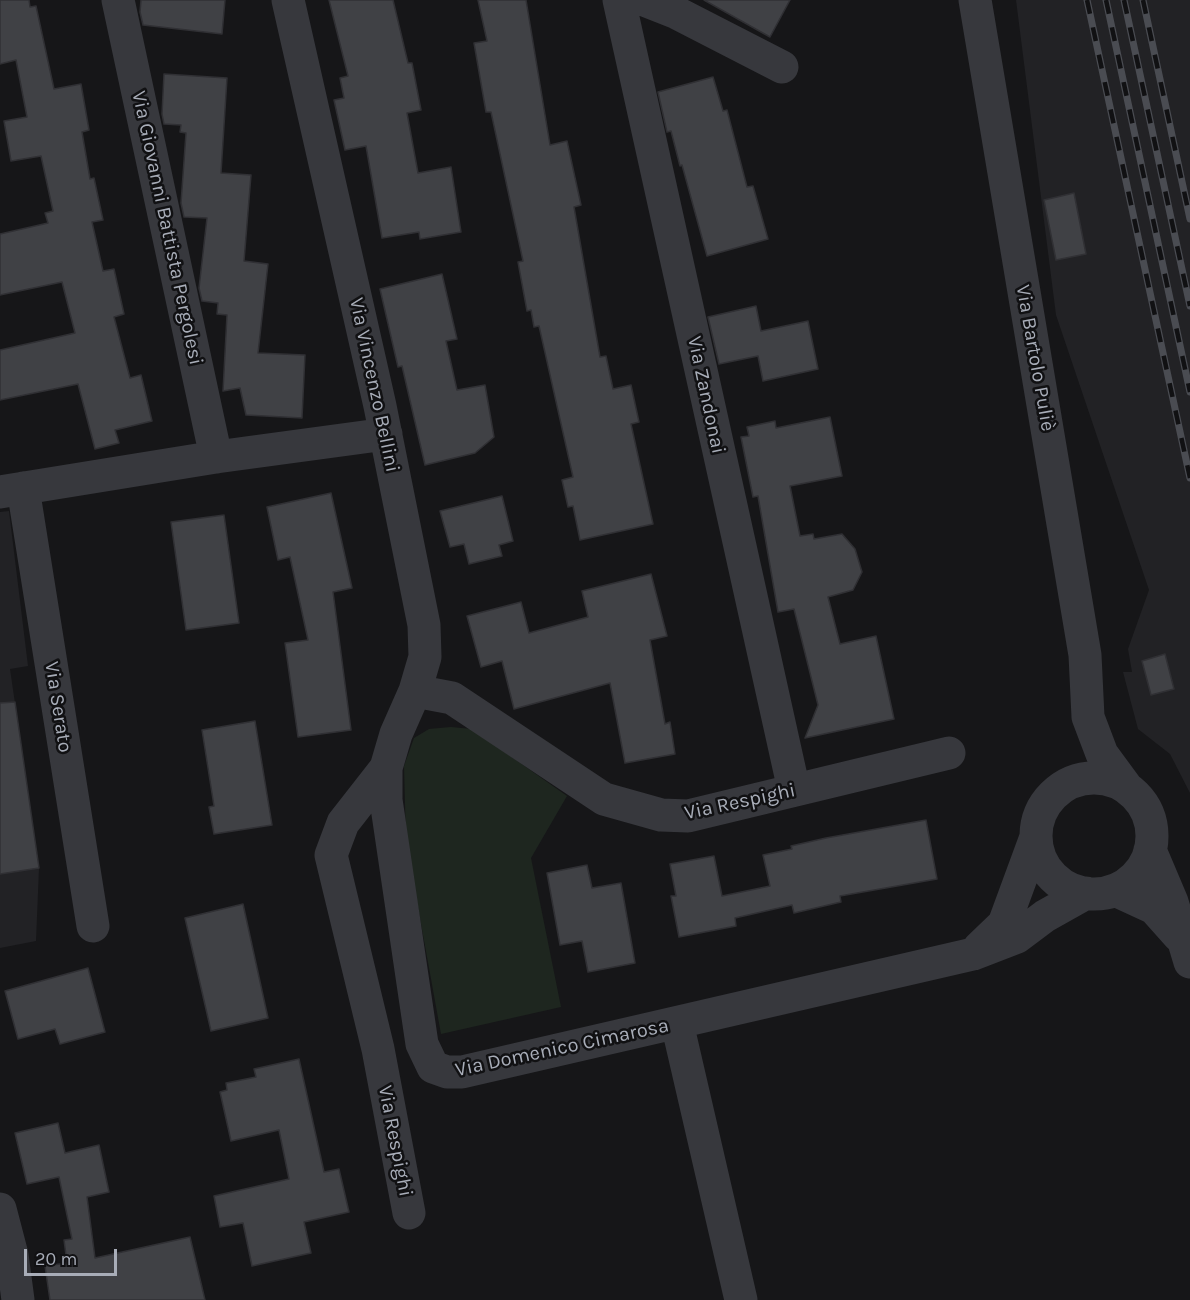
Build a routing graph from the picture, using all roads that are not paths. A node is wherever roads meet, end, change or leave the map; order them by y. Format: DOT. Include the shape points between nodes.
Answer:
graph roads {
  1 [pos="118,0"];
  2 [pos="288,0"];
  3 [pos="619,0"];
  4 [pos="644,0"];
  5 [pos="975,0"];
  6 [pos="782,67"];
  7 [pos="386,434"];
  8 [pos="216,457"];
  9 [pos="11,490"];
  10 [pos="415,691"];
  11 [pos="1088,717"];
  12 [pos="949,753"];
  13 [pos="386,768"];
  14 [pos="1127,788"];
  15 [pos="1059,789"];
  16 [pos="794,790"];
  17 [pos="1036,837"];
  18 [pos="1150,850"];
  19 [pos="1100,892"];
  20 [pos="93,926"];
  21 [pos="1188,953"];
  22 [pos="973,954"];
  23 [pos="677,1023"];
  24 [pos="0,1209"];
  25 [pos="410,1213"];
  26 [pos="18,1300"];
  27 [pos="741,1300"];
  1 -- 8 [label="street, Via Giovanni Battista Pergolesi"];
  2 -- 7 [label="street, Via Vincenzo Bellini"];
  3 -- 16 [label="street, Via Zandonai"];
  4 -- 6 [label="street"];
  5 -- 11 [label="street, Via Bartolo Puliè" via="1085,655"];
  7 -- 8 [label="street, Via Serato"];
  7 -- 10 [label="street, Via Vincenzo Bellini" via="424,625 425,657"];
  8 -- 9 [label="street, Via Serato"];
  9 -- 20 [label="street, Via Serato"];
  10 -- 13 [label="street, Via Vincenzo Bellini"];
  10 -- 16 [label="street, Via Respighi" via="452,698 604,799 661,815 688,816"];
  11 -- 14 [label="street, Via Bartolo Puliè" via="1102,754"];
  11 -- 15 [label="street, Via Bartolo Puliè" via="1078,756"];
  12 -- 16 [label="street, Via Respighi"];
  13 -- 23 [label="street, Via Domenico Cimarosa" via="386,800 422,1044 433,1067 462,1072"];
  13 -- 25 [label="street, Via Respighi" via="343,823 331,855 378,1049"];
  14 -- 15 [label="street" via="1114,781 1086,778"];
  14 -- 18 [label="street" via="1137,797 1150,822"];
  15 -- 17 [label="street" via="1042,810"];
  17 -- 19 [label="street" via="1038,853 1056,880 1070,889"];
  17 -- 22 [label="street" via="1004,924"];
  18 -- 19 [label="street" via="1137,874 1127,883"];
  18 -- 21 [label="street"];
  19 -- 21 [label="street" via="1154,908"];
  19 -- 22 [label="street" via="1045,916 1017,937"];
  22 -- 23 [label="street"];
  23 -- 27 [label="street, Via Domenico Cimarosa"];
  24 -- 26 [label="street"];
}
